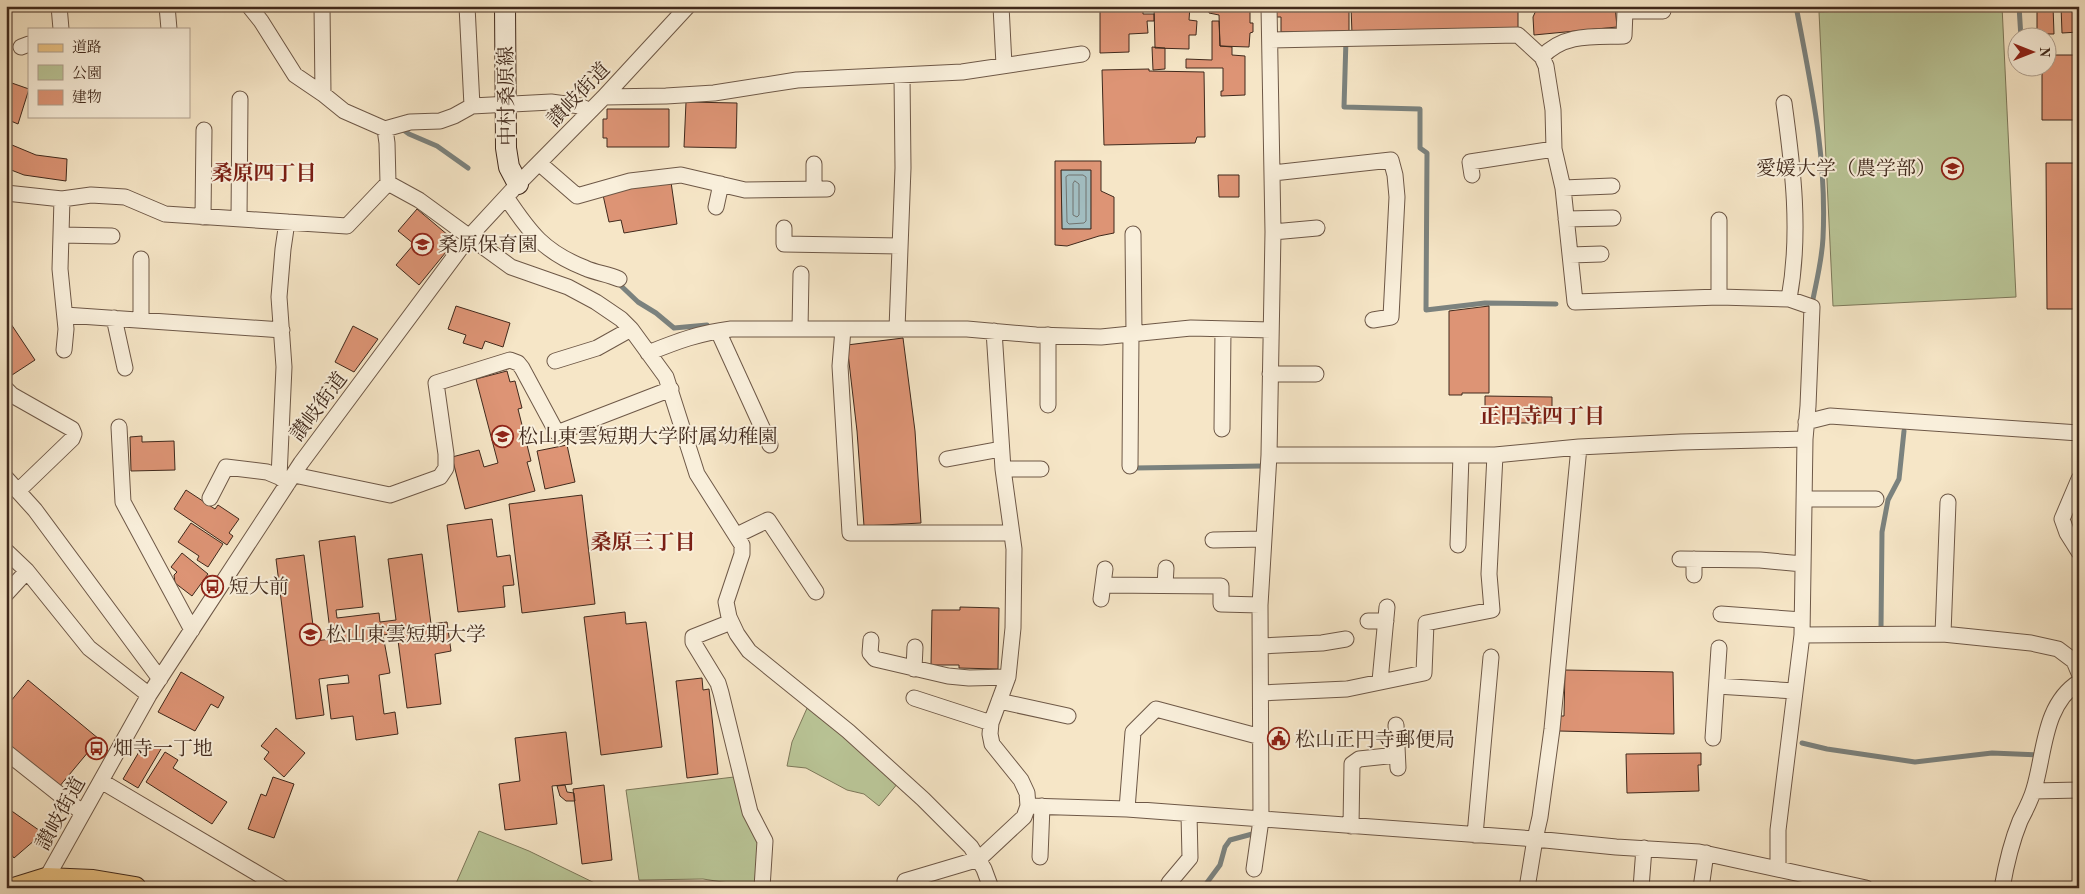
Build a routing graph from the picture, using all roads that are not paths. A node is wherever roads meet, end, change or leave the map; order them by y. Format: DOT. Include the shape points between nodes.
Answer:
graph roads {
  1 [pos="59,6"];
  2 [pos="167,6"];
  3 [pos="249,6"];
  4 [pos="322,6"];
  5 [pos="467,6"];
  6 [pos="505,6"];
  7 [pos="688,6"];
  8 [pos="1001,6"];
  9 [pos="1269,6"];
  10 [pos="1663,11"];
  11 [pos="62,28"];
  12 [pos="169,28"];
  13 [pos="1270,40"];
  14 [pos="1082,54"];
  15 [pos="1542,57"];
  16 [pos="1004,66"];
  17 [pos="902,76"];
  18 [pos="324,94"];
  19 [pos="604,96"];
  20 [pos="240,99"];
  21 [pos="1784,103"];
  22 [pos="505,105"];
  23 [pos="472,106"];
  24 [pos="590,111"];
  25 [pos="385,129"];
  26 [pos="204,130"];
  27 [pos="1554,149"];
  28 [pos="539,163"];
  29 [pos="814,164"];
  30 [pos="1273,173"];
  31 [pos="1472,176"];
  32 [pos="388,183"];
  33 [pos="721,184"];
  34 [pos="1612,186"];
  35 [pos="1563,188"];
  36 [pos="512,190"];
  37 [pos="6,193"];
  38 [pos="62,200"];
  39 [pos="716,207"];
  40 [pos="203,217"];
  41 [pos="1613,218"];
  42 [pos="239,219"];
  43 [pos="1566,219"];
  44 [pos="1719,220"];
  45 [pos="287,222"];
  46 [pos="784,228"];
  47 [pos="1317,228"];
  48 [pos="1273,232"];
  49 [pos="1133,234"];
  50 [pos="61,235"];
  51 [pos="112,236"];
  52 [pos="469,237"];
  53 [pos="900,246"];
  54 [pos="1601,254"];
  55 [pos="1570,255"];
  56 [pos="141,259"];
  57 [pos="801,274"];
  58 [pos="619,279"];
  59 [pos="1719,297"];
  60 [pos="1789,299"];
  61 [pos="65,315"];
  62 [pos="114,318"];
  63 [pos="141,320"];
  64 [pos="1373,320"];
  65 [pos="631,329"];
  66 [pos="1222,329"];
  67 [pos="282,330"];
  68 [pos="800,330"];
  69 [pos="843,330"];
  70 [pos="896,330"];
  71 [pos="1271,330"];
  72 [pos="718,331"];
  73 [pos="994,332"];
  74 [pos="1132,334"];
  75 [pos="1048,336"];
  76 [pos="64,350"];
  77 [pos="648,353"];
  78 [pos="555,361"];
  79 [pos="125,368"];
  80 [pos="1270,374"];
  81 [pos="1316,374"];
  82 [pos="6,389"];
  83 [pos="671,390"];
  84 [pos="1048,405"];
  85 [pos="1806,422"];
  86 [pos="119,427"];
  87 [pos="1222,429"];
  88 [pos="2079,433"];
  89 [pos="1805,439"];
  90 [pos="770,446"];
  91 [pos="1579,447"];
  92 [pos="1002,449"];
  93 [pos="1269,455"];
  94 [pos="1461,455"];
  95 [pos="1495,455"];
  96 [pos="947,459"];
  97 [pos="1130,466"];
  98 [pos="1002,469"];
  99 [pos="1041,470"];
  100 [pos="6,478"];
  101 [pos="287,478"];
  102 [pos="2079,479"];
  103 [pos="18,491"];
  104 [pos="210,498"];
  105 [pos="1876,499"];
  106 [pos="1804,500"];
  107 [pos="1948,502"];
  108 [pos="1011,533"];
  109 [pos="737,536"];
  110 [pos="1264,539"];
  111 [pos="1213,540"];
  112 [pos="1458,545"];
  113 [pos="6,551"];
  114 [pos="2079,552"];
  115 [pos="1803,564"];
  116 [pos="1166,568"];
  117 [pos="1105,569"];
  118 [pos="26,572"];
  119 [pos="1694,576"];
  120 [pos="1165,586"];
  121 [pos="816,592"];
  122 [pos="6,594"];
  123 [pos="1260,605"];
  124 [pos="1721,614"];
  125 [pos="1368,621"];
  126 [pos="732,622"];
  127 [pos="1802,628"];
  128 [pos="192,630"];
  129 [pos="1943,634"];
  130 [pos="1346,639"];
  131 [pos="871,640"];
  132 [pos="1261,646"];
  133 [pos="915,647"];
  134 [pos="1719,648"];
  135 [pos="1492,657"];
  136 [pos="914,669"];
  137 [pos="2079,673"];
  138 [pos="1008,677"];
  139 [pos="160,679"];
  140 [pos="1380,681"];
  141 [pos="2079,682"];
  142 [pos="1716,686"];
  143 [pos="1795,691"];
  144 [pos="1261,693"];
  145 [pos="149,695"];
  146 [pos="914,698"];
  147 [pos="999,701"];
  148 [pos="1068,716"];
  149 [pos="991,723"];
  150 [pos="1396,725"];
  151 [pos="1261,737"];
  152 [pos="1713,738"];
  153 [pos="6,752"];
  154 [pos="101,781"];
  155 [pos="2079,790"];
  156 [pos="2034,791"];
  157 [pos="1035,806"];
  158 [pos="1127,809"];
  159 [pos="83,813"];
  160 [pos="1190,814"];
  161 [pos="1261,820"];
  162 [pos="1351,826"];
  163 [pos="1475,835"];
  164 [pos="1535,839"];
  165 [pos="1644,848"];
  166 [pos="1706,853"];
  167 [pos="1040,857"];
  168 [pos="979,859"];
  169 [pos="1254,869"];
  170 [pos="1778,869"];
  171 [pos="45,883"];
  172 [pos="1169,883"];
  173 [pos="17,888"];
  174 [pos="135,888"];
  175 [pos="282,888"];
  176 [pos="762,888"];
  177 [pos="907,888"];
  178 [pos="991,888"];
  179 [pos="1527,888"];
  180 [pos="1641,888"];
  181 [pos="1701,888"];
  182 [pos="1866,888"];
  183 [pos="2002,888"];
  1 -- 11 [label="street"];
  2 -- 12 [label="street"];
  3 -- 18 [label="street" via="295,75"];
  4 -- 18 [label="street"];
  5 -- 23 [label="street"];
  6 -- 22 [label="street, 中村桑原線"];
  7 -- 19 [label="street, 讃岐街道"];
  8 -- 16 [label="street"];
  9 -- 13 [label="street"];
  10 -- 15 [label="street" via="1625,11 1624,36 1573,38 1547,51"];
  13 -- 15 [label="street" via="1518,35"];
  13 -- 30 [label="street"];
  14 -- 16 [label="street"];
  15 -- 27 [label="street" via="1553,110"];
  16 -- 17 [label="street"];
  17 -- 19 [label="street" via="798,80 666,96"];
  17 -- 53 [label="street"];
  18 -- 25 [label="street" via="344,111"];
  19 -- 24 [label="street, 讃岐街道"];
  20 -- 42 [label="street"];
  21 -- 60 [label="street" via="1795,205 1795,254"];
  22 -- 23 [label="street"];
  22 -- 24 [label="street" via="551,102 580,106"];
  22 -- 36 [label="street, 中村桑原線" via="506,148"];
  23 -- 25 [label="street" via="440,121 410,122"];
  24 -- 28 [label="street, 讃岐街道"];
  25 -- 32 [label="street"];
  26 -- 40 [label="street"];
  27 -- 31 [label="street" via="1470,162"];
  27 -- 35 [label="street"];
  28 -- 33 [label="street" via="577,196 630,181 681,175"];
  28 -- 36 [label="street, 讃岐街道"];
  29 -- 33 [label="street" via="821,189 745,190"];
  30 -- 48 [label="street"];
  30 -- 64 [label="street" via="1390,160 1398,198 1391,317"];
  32 -- 45 [label="street" via="347,226"];
  32 -- 52 [label="street" via="419,200"];
  33 -- 39 [label="street"];
  34 -- 35 [label="street"];
  35 -- 43 [label="street"];
  36 -- 52 [label="street, 讃岐街道"];
  36 -- 58 [label="street" via="524,224 542,245 587,269"];
  37 -- 38 [label="street"];
  38 -- 40 [label="street" via="92,196 125,197 165,214"];
  38 -- 50 [label="street"];
  40 -- 42 [label="street"];
  41 -- 43 [label="street"];
  42 -- 45 [label="street"];
  43 -- 55 [label="street"];
  44 -- 59 [label="street"];
  45 -- 67 [label="street" via="279,297"];
  46 -- 53 [label="street" via="784,244"];
  47 -- 48 [label="street"];
  48 -- 71 [label="street"];
  49 -- 74 [label="street"];
  50 -- 51 [label="street"];
  50 -- 61 [label="street" via="60,269"];
  52 -- 65 [label="street" via="511,268 568,288 596,302"];
  52 -- 101 [label="street, 讃岐街道"];
  53 -- 70 [label="street"];
  54 -- 55 [label="street"];
  55 -- 59 [label="street" via="1575,302"];
  56 -- 63 [label="street"];
  57 -- 68 [label="street"];
  59 -- 60 [label="street"];
  60 -- 85 [label="street" via="1812,308"];
  61 -- 62 [label="street"];
  61 -- 76 [label="street"];
  62 -- 63 [label="street"];
  62 -- 79 [label="street"];
  63 -- 67 [label="street"];
  65 -- 77 [label="street"];
  65 -- 78 [label="street" via="598,348"];
  66 -- 71 [label="street"];
  66 -- 74 [label="street" via="1190,328"];
  66 -- 87 [label="street"];
  67 -- 101 [label="street"];
  68 -- 69 [label="street"];
  68 -- 72 [label="street"];
  69 -- 70 [label="street"];
  69 -- 108 [label="street" via="840,366 850,534"];
  70 -- 73 [label="street"];
  71 -- 80 [label="street"];
  72 -- 77 [label="street" via="690,336"];
  72 -- 90 [label="street"];
  73 -- 75 [label="street"];
  73 -- 92 [label="street"];
  74 -- 75 [label="street"];
  74 -- 97 [label="street"];
  75 -- 84 [label="street"];
  77 -- 83 [label="street" via="666,377"];
  80 -- 81 [label="street"];
  80 -- 93 [label="street"];
  82 -- 103 [label="street" via="72,429 74,434"];
  83 -- 101 [label="street" via="557,433 522,368 510,360 436,383 446,461 440,478 390,495"];
  83 -- 109 [label="street" via="697,474"];
  85 -- 88 [label="street" via="1830,416"];
  85 -- 89 [label="street"];
  86 -- 128 [label="street" via="123,502"];
  89 -- 91 [label="street"];
  89 -- 106 [label="street"];
  91 -- 95 [label="street"];
  91 -- 164 [label="street" via="1552,729"];
  92 -- 96 [label="street"];
  92 -- 98 [label="street"];
  93 -- 94 [label="street"];
  93 -- 110 [label="street"];
  94 -- 95 [label="street"];
  94 -- 112 [label="street"];
  95 -- 140 [label="street" via="1489,574 1492,610 1426,623 1424,673"];
  98 -- 99 [label="street"];
  98 -- 108 [label="street"];
  100 -- 103 [label="street"];
  101 -- 104 [label="street" via="226,467"];
  101 -- 128 [label="street, 讃岐街道"];
  102 -- 114 [label="street" via="2062,519"];
  103 -- 139 [label="street"];
  105 -- 106 [label="street"];
  106 -- 115 [label="street"];
  107 -- 129 [label="street"];
  108 -- 138 [label="street" via="1014,549 1013,628"];
  109 -- 121 [label="street" via="768,520"];
  109 -- 126 [label="street" via="742,554 726,602"];
  110 -- 111 [label="street"];
  110 -- 123 [label="street"];
  113 -- 118 [label="street"];
  115 -- 119 [label="street" via="1687,559"];
  115 -- 127 [label="street"];
  116 -- 120 [label="street"];
  117 -- 120 [label="street" via="1102,592"];
  118 -- 122 [label="street"];
  118 -- 145 [label="street" via="89,648"];
  120 -- 123 [label="street" via="1221,586 1221,604"];
  123 -- 132 [label="street"];
  124 -- 127 [label="street"];
  125 -- 140 [label="street" via="1386,614"];
  126 -- 168 [label="street" via="749,651 848,731 923,799"];
  126 -- 176 [label="street" via="693,638 693,642 718,683 750,812 765,841"];
  127 -- 129 [label="street"];
  127 -- 143 [label="street"];
  128 -- 139 [label="street, 讃岐街道"];
  129 -- 137 [label="street" via="2031,643 2058,650 2074,661"];
  130 -- 132 [label="street"];
  131 -- 136 [label="street" via="870,653 875,660"];
  132 -- 144 [label="street"];
  133 -- 136 [label="street"];
  134 -- 142 [label="street"];
  135 -- 163 [label="street"];
  136 -- 138 [label="street" via="969,678"];
  138 -- 147 [label="street"];
  139 -- 145 [label="street, 讃岐街道"];
  140 -- 144 [label="street" via="1347,689"];
  141 -- 156 [label="street" via="2059,703 2049,723"];
  142 -- 143 [label="street"];
  142 -- 152 [label="street"];
  143 -- 170 [label="street" via="1778,830"];
  144 -- 151 [label="street"];
  145 -- 154 [label="street, 讃岐街道"];
  146 -- 149 [label="street"];
  147 -- 148 [label="street"];
  147 -- 149 [label="street"];
  149 -- 157 [label="street" via="992,744 1021,780"];
  150 -- 162 [label="street" via="1398,761 1359,759 1352,764"];
  151 -- 158 [label="street" via="1156,709 1132,732"];
  151 -- 161 [label="street"];
  153 -- 159 [label="street"];
  154 -- 159 [label="street, 讃岐街道"];
  154 -- 175 [label="street"];
  155 -- 156 [label="street"];
  156 -- 183 [label="street" via="2010,849"];
  157 -- 158 [label="street"];
  157 -- 167 [label="street"];
  157 -- 168 [label="street"];
  158 -- 160 [label="street"];
  159 -- 171 [label="street, 讃岐街道"];
  160 -- 161 [label="street"];
  160 -- 172 [label="street" via="1190,858"];
  161 -- 162 [label="street"];
  161 -- 169 [label="street"];
  162 -- 163 [label="street"];
  163 -- 164 [label="street"];
  164 -- 165 [label="street"];
  164 -- 179 [label="street"];
  165 -- 166 [label="street"];
  165 -- 180 [label="street"];
  166 -- 170 [label="street"];
  166 -- 181 [label="street"];
  168 -- 177 [label="street" via="905,881"];
  168 -- 178 [label="street"];
  170 -- 182 [label="street"];
  171 -- 173 [label="main road"];
  171 -- 174 [label="main road" via="93,881"];
}
